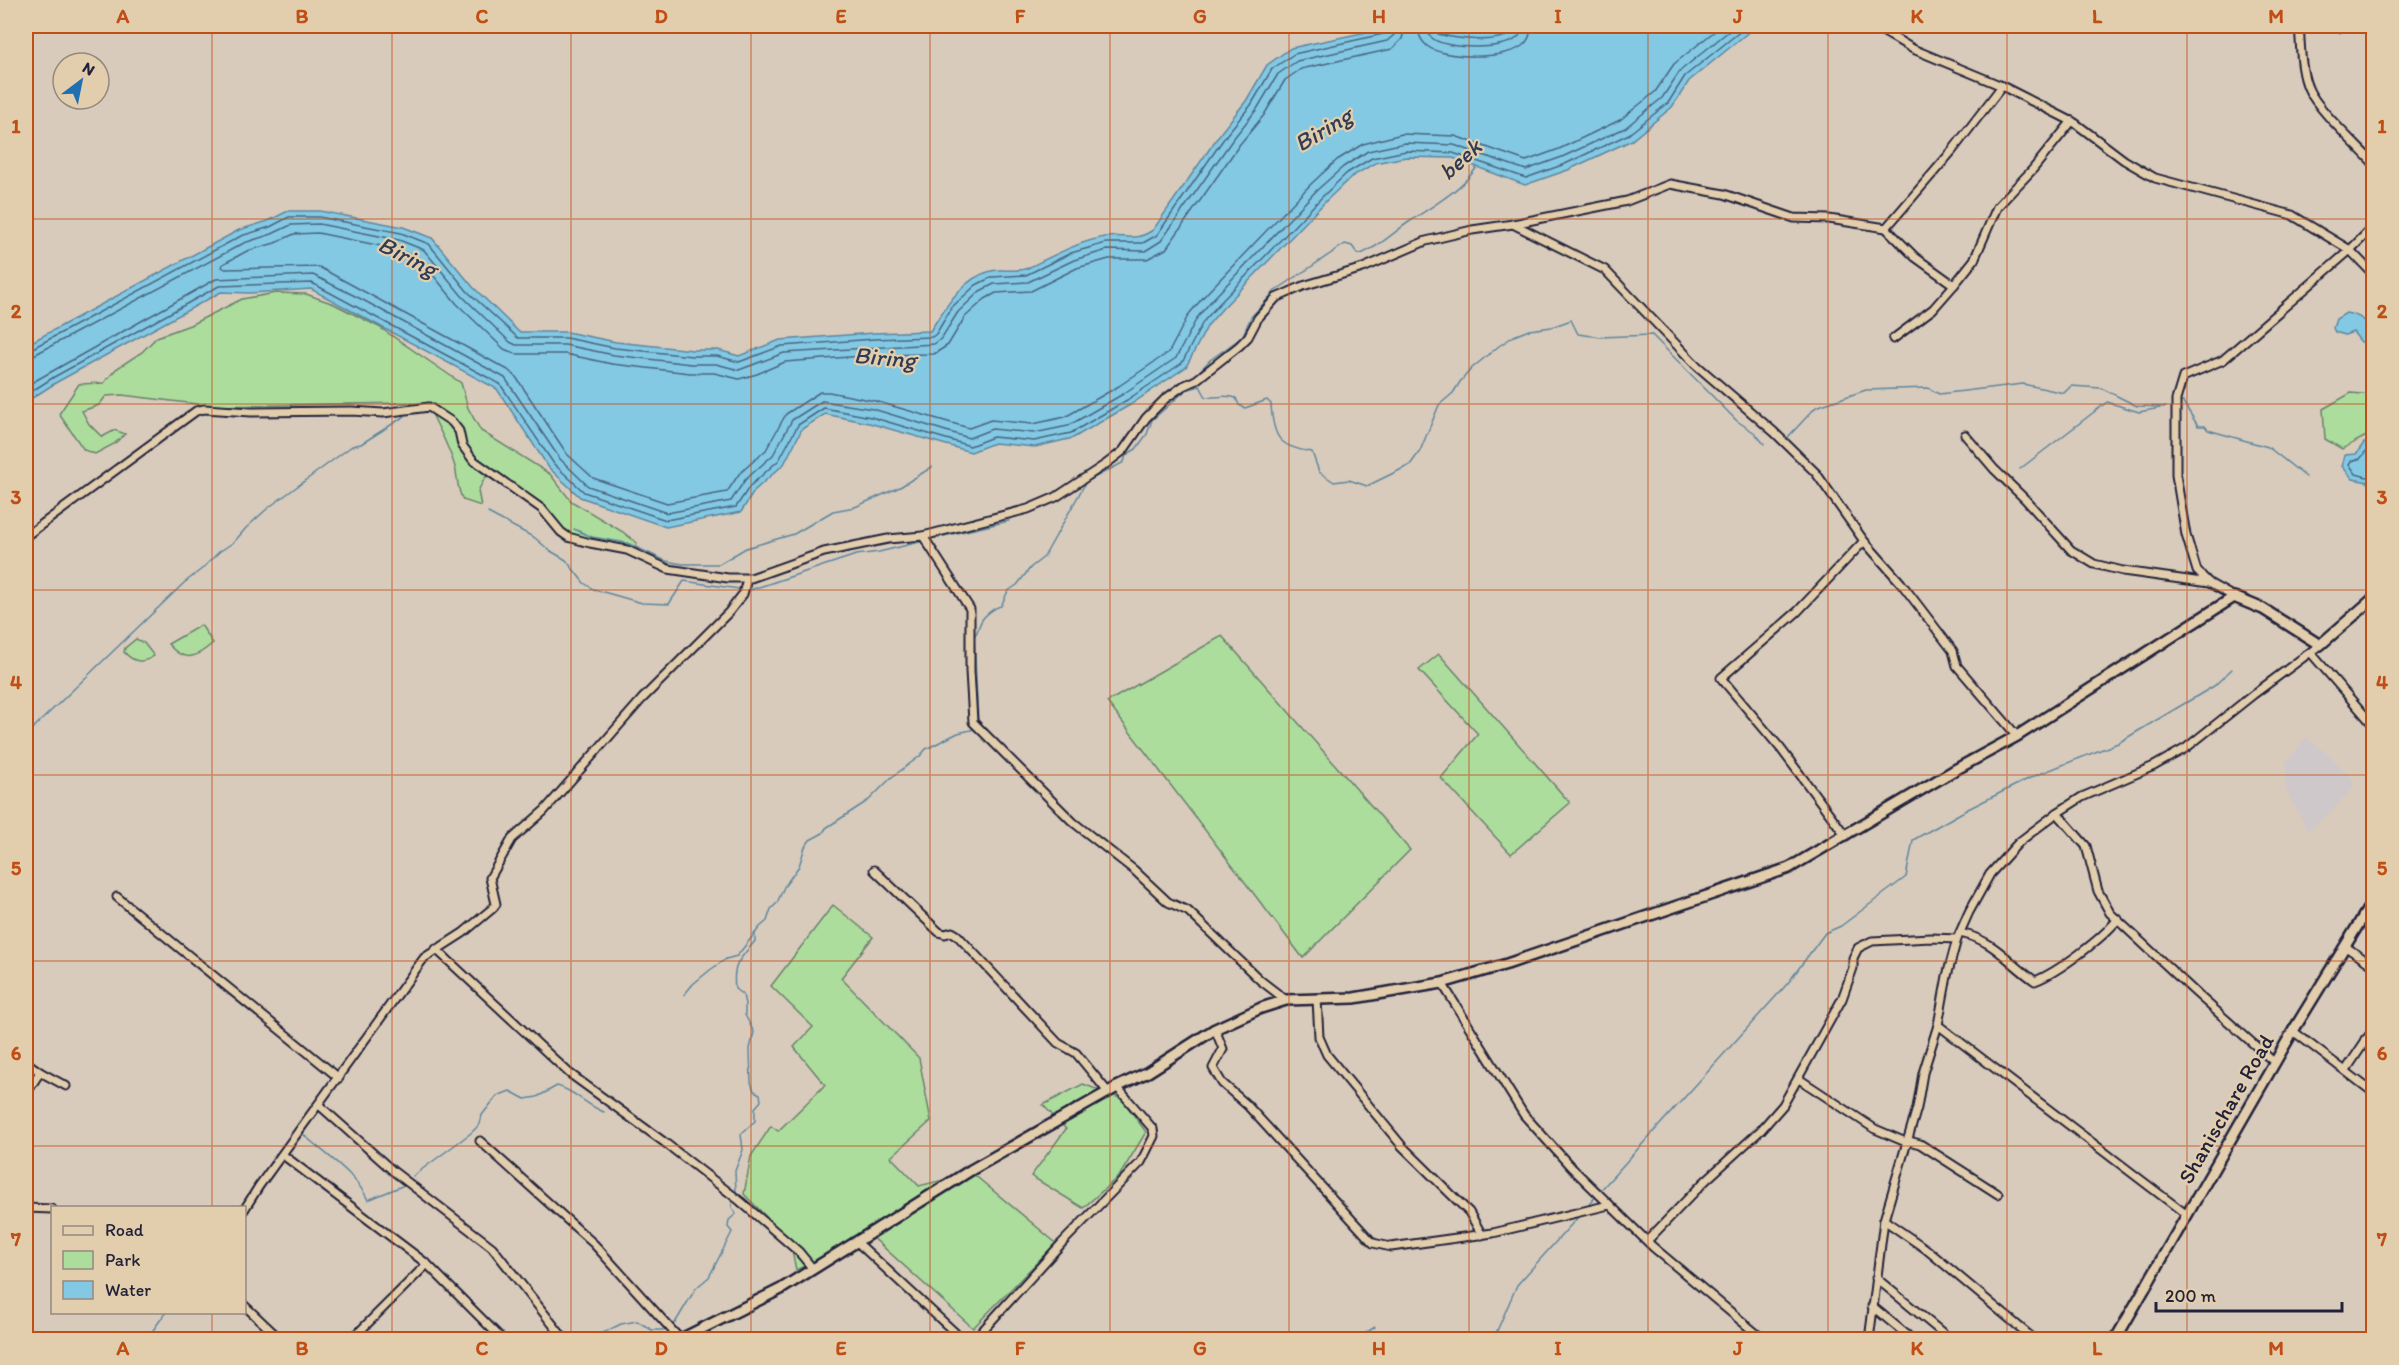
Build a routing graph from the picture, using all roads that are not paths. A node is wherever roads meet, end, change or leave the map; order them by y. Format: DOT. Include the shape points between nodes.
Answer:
graph roads {
  1 [pos="2299,26"];
  2 [pos="1874,27"];
  3 [pos="2002,86"];
  4 [pos="2072,121"];
  5 [pos="2373,164"];
  6 [pos="1513,224"];
  7 [pos="2373,226"];
  8 [pos="1886,228"];
  9 [pos="2350,250"];
  10 [pos="2373,275"];
  11 [pos="1954,285"];
  12 [pos="1893,339"];
  13 [pos="1965,435"];
  14 [pos="26,536"];
  15 [pos="923,536"];
  16 [pos="1864,541"];
  17 [pos="747,579"];
  18 [pos="2209,583"];
  19 [pos="2234,597"];
  20 [pos="2373,598"];
  21 [pos="2320,645"];
  22 [pos="2311,652"];
  23 [pos="2373,726"];
  24 [pos="2017,736"];
  25 [pos="2057,813"];
  26 [pos="1846,836"];
  27 [pos="874,870"];
  28 [pos="117,897"];
  29 [pos="2373,899"];
  30 [pos="2118,920"];
  31 [pos="1958,936"];
  32 [pos="2346,947"];
  33 [pos="436,949"];
  34 [pos="2373,966"];
  35 [pos="1442,983"];
  36 [pos="1317,999"];
  37 [pos="1287,1000"];
  38 [pos="1938,1025"];
  39 [pos="2373,1028"];
  40 [pos="1215,1029"];
  41 [pos="2293,1031"];
  42 [pos="2366,1040"];
  43 [pos="2373,1045"];
  44 [pos="26,1062"];
  45 [pos="2275,1063"];
  46 [pos="2346,1070"];
  47 [pos="40,1072"];
  48 [pos="339,1078"];
  49 [pos="1799,1079"];
  50 [pos="66,1086"];
  51 [pos="1112,1089"];
  52 [pos="2373,1093"];
  53 [pos="26,1094"];
  54 [pos="319,1105"];
  55 [pos="480,1141"];
  56 [pos="1908,1142"];
  57 [pos="283,1155"];
  58 [pos="1998,1194"];
  59 [pos="1609,1205"];
  60 [pos="246,1207"];
  61 [pos="26,1208"];
  62 [pos="51,1209"];
  63 [pos="2187,1215"];
  64 [pos="1884,1220"];
  65 [pos="1482,1235"];
  66 [pos="1648,1240"];
  67 [pos="858,1242"];
  68 [pos="427,1264"];
  69 [pos="813,1269"];
  70 [pos="1876,1278"];
  71 [pos="1872,1306"];
  72 [pos="246,1307"];
  73 [pos="680,1339"];
  74 [pos="281,1340"];
  75 [pos="351,1340"];
  76 [pos="503,1340"];
  77 [pos="565,1340"];
  78 [pos="963,1340"];
  79 [pos="974,1340"];
  80 [pos="1764,1340"];
  81 [pos="1869,1340"];
  82 [pos="1913,1340"];
  83 [pos="1951,1340"];
  84 [pos="2035,1340"];
  85 [pos="2115,1340"];
  1 -- 5 [label="street" via="2308,89"];
  2 -- 3 [label="street" via="1913,49"];
  3 -- 4 [label="street"];
  3 -- 8 [label="street"];
  4 -- 9 [label="street" via="2124,160 2156,177 2292,215"];
  4 -- 11 [label="street" via="1997,207 1974,260"];
  6 -- 8 [label="street" via="1627,201 1670,184 1724,194 1794,218"];
  6 -- 15 [label="street" via="1426,241 1276,298 1239,346 1165,399 1123,451 1106,464 1056,497 1028,509"];
  6 -- 16 [label="street" via="1605,270 1695,364 1782,438 1816,473"];
  7 -- 9 [label="street"];
  8 -- 11 [label="street" via="1915,257"];
  9 -- 10 [label="street"];
  9 -- 18 [label="street" via="2223,360 2182,377 2176,400 2176,475 2186,535 2197,571"];
  11 -- 12 [label="street" via="1933,309"];
  13 -- 18 [label="street" via="2071,550 2094,564"];
  14 -- 17 [label="street" via="196,411 383,413 429,407 452,422 472,460 542,509 568,537 627,550 668,569"];
  15 -- 17 [label="street" via="824,552"];
  15 -- 37 [label="street" via="970,609 973,722 1072,822 1168,902 1188,911 1260,980"];
  16 -- 24 [label="street" via="1953,651 1957,666"];
  16 -- 26 [label="street" via="1797,612 1721,678 1781,749"];
  17 -- 33 [label="street" via="743,594 729,612 642,699 544,811 512,839 490,878 496,903 493,908"];
  18 -- 19 [label="street"];
  19 -- 21 [label="street" via="2263,609"];
  19 -- 24 [label="street"];
  20 -- 21 [label="street"];
  21 -- 22 [label="street"];
  22 -- 23 [label="street"];
  22 -- 25 [label="street" via="2186,748 2082,797"];
  24 -- 26 [label="street"];
  25 -- 30 [label="street" via="2086,846 2103,903"];
  25 -- 31 [label="street" via="2019,842 1990,874"];
  26 -- 35 [label="street" via="1789,868"];
  27 -- 51 [label="street" via="939,932 957,935 1058,1043 1076,1053"];
  28 -- 48 [label="street"];
  29 -- 32 [label="street, Shanischare Road"];
  30 -- 31 [label="street" via="2094,944 2035,981 1990,943"];
  30 -- 45 [label="street"];
  31 -- 38 [label="street"];
  31 -- 49 [label="street" via="1872,941 1858,948 1842,999"];
  32 -- 34 [label="street"];
  32 -- 41 [label="street, Shanischare Road"];
  33 -- 48 [label="street" via="424,958"];
  33 -- 69 [label="street" via="569,1073 729,1192 799,1251"];
  35 -- 36 [label="street" via="1354,998"];
  35 -- 59 [label="street" via="1524,1115"];
  36 -- 37 [label="street"];
  36 -- 65 [label="street" via="1319,1037 1327,1055 1402,1146 1469,1212"];
  37 -- 40 [label="street"];
  38 -- 56 [label="street"];
  38 -- 63 [label="street"];
  39 -- 42 [label="street"];
  40 -- 51 [label="street" via="1148,1072"];
  40 -- 65 [label="street" via="1223,1049 1213,1068 1222,1083 1373,1243 1391,1247"];
  41 -- 45 [label="street, Shanischare Road"];
  41 -- 46 [label="street"];
  42 -- 43 [label="street"];
  42 -- 46 [label="street"];
  44 -- 47 [label="street"];
  45 -- 63 [label="street, Shanischare Road"];
  46 -- 52 [label="street"];
  47 -- 50 [label="street"];
  47 -- 53 [label="street"];
  48 -- 54 [label="street"];
  49 -- 56 [label="street" via="1875,1129"];
  49 -- 66 [label="street" via="1761,1130"];
  51 -- 67 [label="street" via="971,1170"];
  51 -- 79 [label="street" via="1153,1130 1154,1136 1141,1162"];
  54 -- 57 [label="street"];
  54 -- 77 [label="street" via="393,1171 492,1247"];
  55 -- 73 [label="street" via="594,1244"];
  56 -- 58 [label="street" via="1920,1144"];
  56 -- 64 [label="street"];
  57 -- 60 [label="street"];
  57 -- 68 [label="street"];
  59 -- 65 [label="street"];
  59 -- 66 [label="street"];
  61 -- 62 [label="street"];
  63 -- 85 [label="street, Shanischare Road"];
  64 -- 70 [label="street"];
  64 -- 84 [label="street" via="1926,1249"];
  66 -- 80 [label="street"];
  67 -- 69 [label="street"];
  67 -- 78 [label="street"];
  68 -- 75 [label="street"];
  68 -- 76 [label="street"];
  69 -- 73 [label="street"];
  70 -- 71 [label="street"];
  70 -- 83 [label="street"];
  71 -- 81 [label="street"];
  71 -- 82 [label="street"];
  72 -- 74 [label="street"];
}
